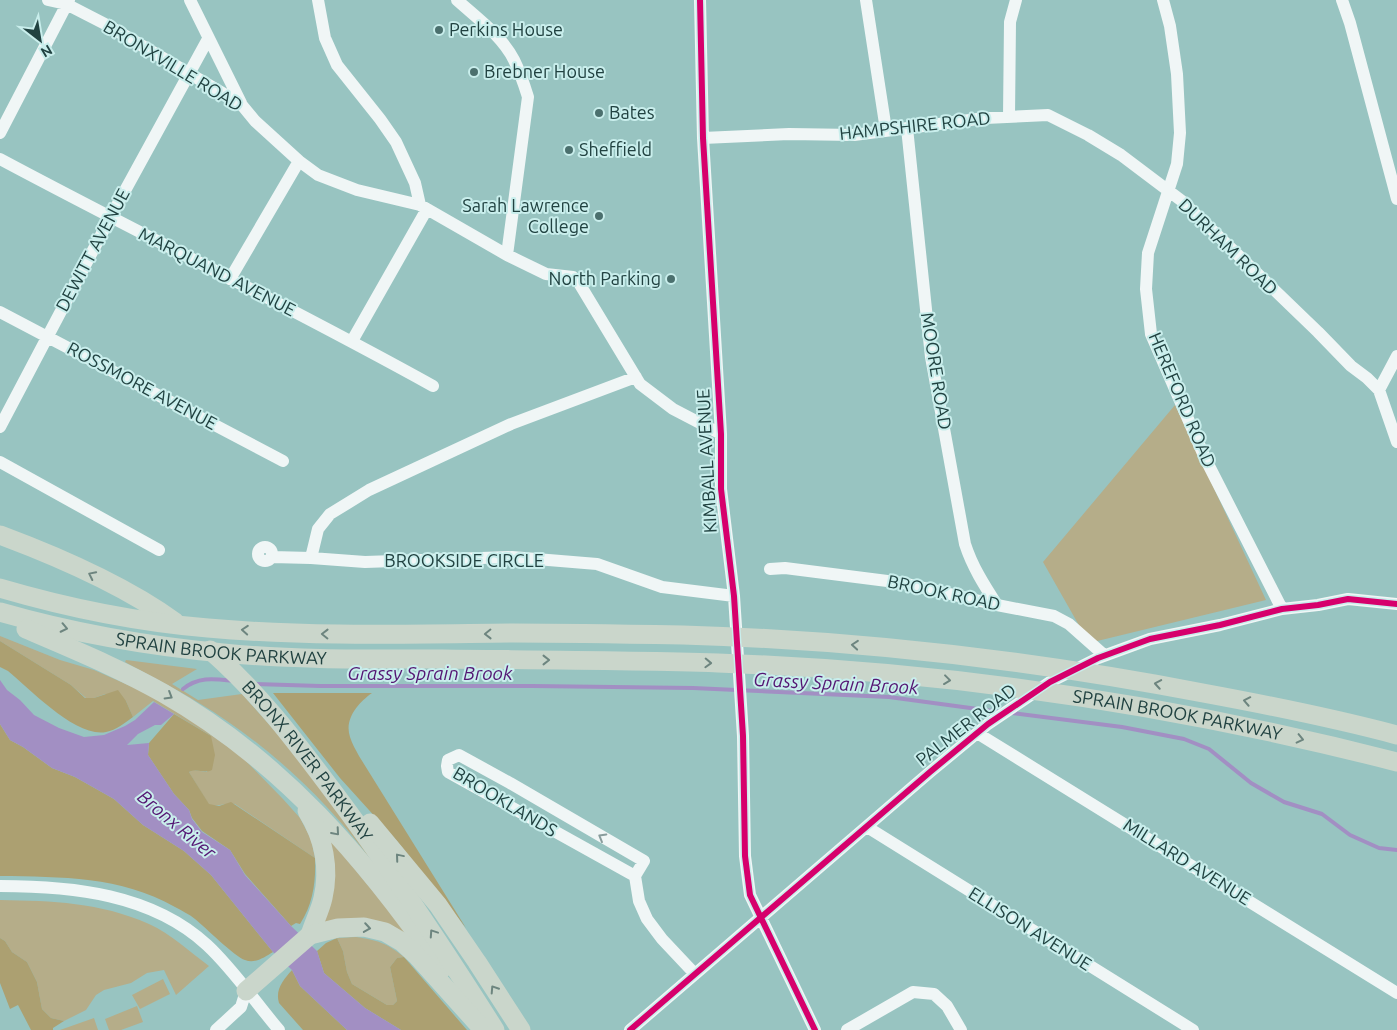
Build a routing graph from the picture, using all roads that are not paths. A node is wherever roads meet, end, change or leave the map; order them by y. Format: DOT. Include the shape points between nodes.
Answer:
graph roads {
  1 [pos="48,0"];
  2 [pos="318,0"];
  3 [pos="458,0"];
  4 [pos="700,0"];
  5 [pos="866,0"];
  6 [pos="1016,0"];
  7 [pos="1163,0"];
  8 [pos="1342,0"];
  9 [pos="191,1"];
  10 [pos="68,2"];
  11 [pos="208,39"];
  12 [pos="189,74"];
  13 [pos="241,104"];
  14 [pos="1009,116"];
  15 [pos="907,128"];
  16 [pos="886,130"];
  17 [pos="0,133"];
  18 [pos="703,138"];
  19 [pos="0,159"];
  20 [pos="299,161"];
  21 [pos="1169,191"];
  22 [pos="1397,199"];
  23 [pos="423,207"];
  24 [pos="110,218"];
  25 [pos="507,255"];
  26 [pos="230,279"];
  27 [pos="0,312"];
  28 [pos="47,337"];
  29 [pos="352,341"];
  30 [pos="1397,356"];
  31 [pos="1388,372"];
  32 [pos="636,377"];
  33 [pos="1367,378"];
  34 [pos="433,386"];
  35 [pos="1379,390"];
  36 [pos="0,427"];
  37 [pos="721,434"];
  38 [pos="1397,442"];
  39 [pos="283,461"];
  40 [pos="0,462"];
  41 [pos="0,529"];
  42 [pos="0,535"];
  43 [pos="159,550"];
  44 [pos="50,556"];
  45 [pos="272,558"];
  46 [pos="311,558"];
  47 [pos="770,569"];
  48 [pos="0,588"];
  49 [pos="734,596"];
  50 [pos="1397,604"];
  51 [pos="997,605"];
  52 [pos="1282,609"];
  53 [pos="0,612"];
  54 [pos="0,617"];
  55 [pos="1101,657"];
  56 [pos="977,733"];
  57 [pos="1397,735"];
  58 [pos="305,754"];
  59 [pos="1397,762"];
  60 [pos="289,785"];
  61 [pos="575,821"];
  62 [pos="867,827"];
  63 [pos="566,837"];
  64 [pos="635,876"];
  65 [pos="0,886"];
  66 [pos="762,917"];
  67 [pos="310,935"];
  68 [pos="694,973"];
  69 [pos="246,991"];
  70 [pos="1397,993"];
  71 [pos="485,1028"];
  72 [pos="216,1030"];
  73 [pos="278,1030"];
  74 [pos="521,1030"];
  75 [pos="630,1030"];
  76 [pos="815,1030"];
  77 [pos="848,1030"];
  78 [pos="961,1030"];
  79 [pos="1193,1030"];
  1 -- 10 [label="street, BRONXVILLE ROAD"];
  2 -- 23 [label="street" via="325,38 337,66 396,142"];
  3 -- 25 [label="street" via="502,41 514,58 528,97"];
  4 -- 18 [label="street, KIMBALL AVENUE"];
  5 -- 16 [label="street"];
  6 -- 14 [label="street, HAMPSHIRE ROAD" via="1010,22"];
  7 -- 21 [label="street, HEREFORD ROAD" via="1177,74 1180,133 1177,164"];
  8 -- 22 [label="street"];
  9 -- 11 [label="street"];
  10 -- 12 [label="street, BRONXVILLE ROAD"];
  10 -- 17 [label="street"];
  11 -- 12 [label="street, DEWITT AVENUE"];
  11 -- 13 [label="street"];
  12 -- 13 [label="street, BRONXVILLE ROAD"];
  12 -- 24 [label="street, DEWITT AVENUE"];
  13 -- 20 [label="street, BRONXVILLE ROAD"];
  14 -- 15 [label="street, HAMPSHIRE ROAD"];
  14 -- 21 [label="street, DURHAM ROAD" via="1048,115 1121,155"];
  15 -- 16 [label="street, HAMPSHIRE ROAD"];
  15 -- 51 [label="street, MOORE ROAD" via="931,357 965,544 980,579"];
  16 -- 18 [label="street, HAMPSHIRE ROAD" via="854,135"];
  18 -- 37 [label="street, KIMBALL AVENUE"];
  19 -- 24 [label="street, MARQUAND AVENUE"];
  20 -- 23 [label="street, BRONXVILLE ROAD" via="318,175 357,190"];
  20 -- 26 [label="street"];
  21 -- 33 [label="street, DURHAM ROAD"];
  21 -- 52 [label="street, HEREFORD ROAD" via="1148,253 1146,289 1151,334 1205,458"];
  23 -- 25 [label="street, BRONXVILLE ROAD"];
  23 -- 29 [label="street"];
  24 -- 26 [label="street, MARQUAND AVENUE"];
  24 -- 28 [label="street, DEWITT AVENUE"];
  25 -- 32 [label="street, BRONXVILLE ROAD" via="546,274 573,277"];
  26 -- 29 [label="street, MARQUAND AVENUE"];
  27 -- 28 [label="street, ROSSMORE AVENUE"];
  28 -- 36 [label="street, DEWITT AVENUE"];
  28 -- 39 [label="street, ROSSMORE AVENUE"];
  29 -- 34 [label="street, MARQUAND AVENUE"];
  30 -- 31 [label="street"];
  31 -- 33 [label="street"];
  31 -- 35 [label="street"];
  32 -- 37 [label="street, BRONXVILLE ROAD" via="640,384 673,409"];
  32 -- 46 [label="street" via="511,424 369,490 330,514 318,529"];
  33 -- 35 [label="street, DURHAM ROAD"];
  35 -- 38 [label="street, DURHAM ROAD"];
  37 -- 49 [label="street, KIMBALL AVENUE" via="721,489"];
  40 -- 43 [label="street"];
  41 -- 44 [label="highway"];
  42 -- 44 [label="highway, BRONX RIVER PARKWAY"];
  58 -- 44 [label="highway, BRONX RIVER PARKWAY, one-way" via="254,691 171,619 134,596"];
  45 -- 46 [label="street, BROOKSIDE CIRCLE"];
  46 -- 49 [label="street, BROOKSIDE CIRCLE" via="365,562 512,557 597,564 662,587"];
  47 -- 51 [label="street, BROOK ROAD" via="785,568 903,583"];
  57 -- 48 [label="highway, SPRAIN BROOK PARKWAY, one-way" via="1292,710 1146,682 948,654 686,635 338,634 242,630 121,616"];
  49 -- 66 [label="street, KIMBALL AVENUE" via="744,736 745,856 750,895"];
  50 -- 52 [label="street, PALMER ROAD" via="1348,599"];
  51 -- 55 [label="street, BROOK ROAD" via="1054,616 1069,624"];
  52 -- 55 [label="street, PALMER ROAD" via="1150,639"];
  53 -- 59 [label="highway, SPRAIN BROOK PARKWAY, one-way" via="111,638 239,654 357,659 721,663 942,679 1166,712"];
  54 -- 60 [label="highway, BRONX RIVER PARKWAY, one-way" via="163,693 226,733"];
  55 -- 56 [label="street, PALMER ROAD" via="1050,682"];
  56 -- 62 [label="street, PALMER ROAD"];
  56 -- 70 [label="street, MILLARD AVENUE"];
  71 -- 58 [label="highway, BRONX RIVER PARKWAY, one-way" via="460,974 392,873"];
  74 -- 58 [label="highway, one-way" via="423,886"];
  60 -- 67 [label="highway" via="314,824 325,854 323,899"];
  60 -- 71 [label="highway, BRONX RIVER PARKWAY, one-way" via="321,815 362,863"];
  61 -- 63 [label="street, BROOKLANDS"];
  61 -- 63 [label="street, BROOKLANDS" via="459,755 448,760 448,772"];
  64 -- 61 [label="street, BROOKLANDS, one-way" via="644,861"];
  62 -- 66 [label="street, PALMER ROAD"];
  62 -- 79 [label="street, ELLISON AVENUE"];
  63 -- 64 [label="street, BROOKLANDS"];
  64 -- 68 [label="street" via="639,901 647,919"];
  65 -- 69 [label="street" via="72,889 128,901 156,912 207,945"];
  66 -- 68 [label="street, PALMER ROAD"];
  66 -- 76 [label="street"];
  67 -- 69 [label="highway"];
  67 -- 71 [label="highway, one-way" via="354,926 375,929 394,937 416,955"];
  68 -- 75 [label="street, PALMER ROAD"];
  69 -- 72 [label="street" via="241,1008"];
  69 -- 73 [label="street"];
  77 -- 78 [label="street" via="913,992 934,994 947,1006"];
}
